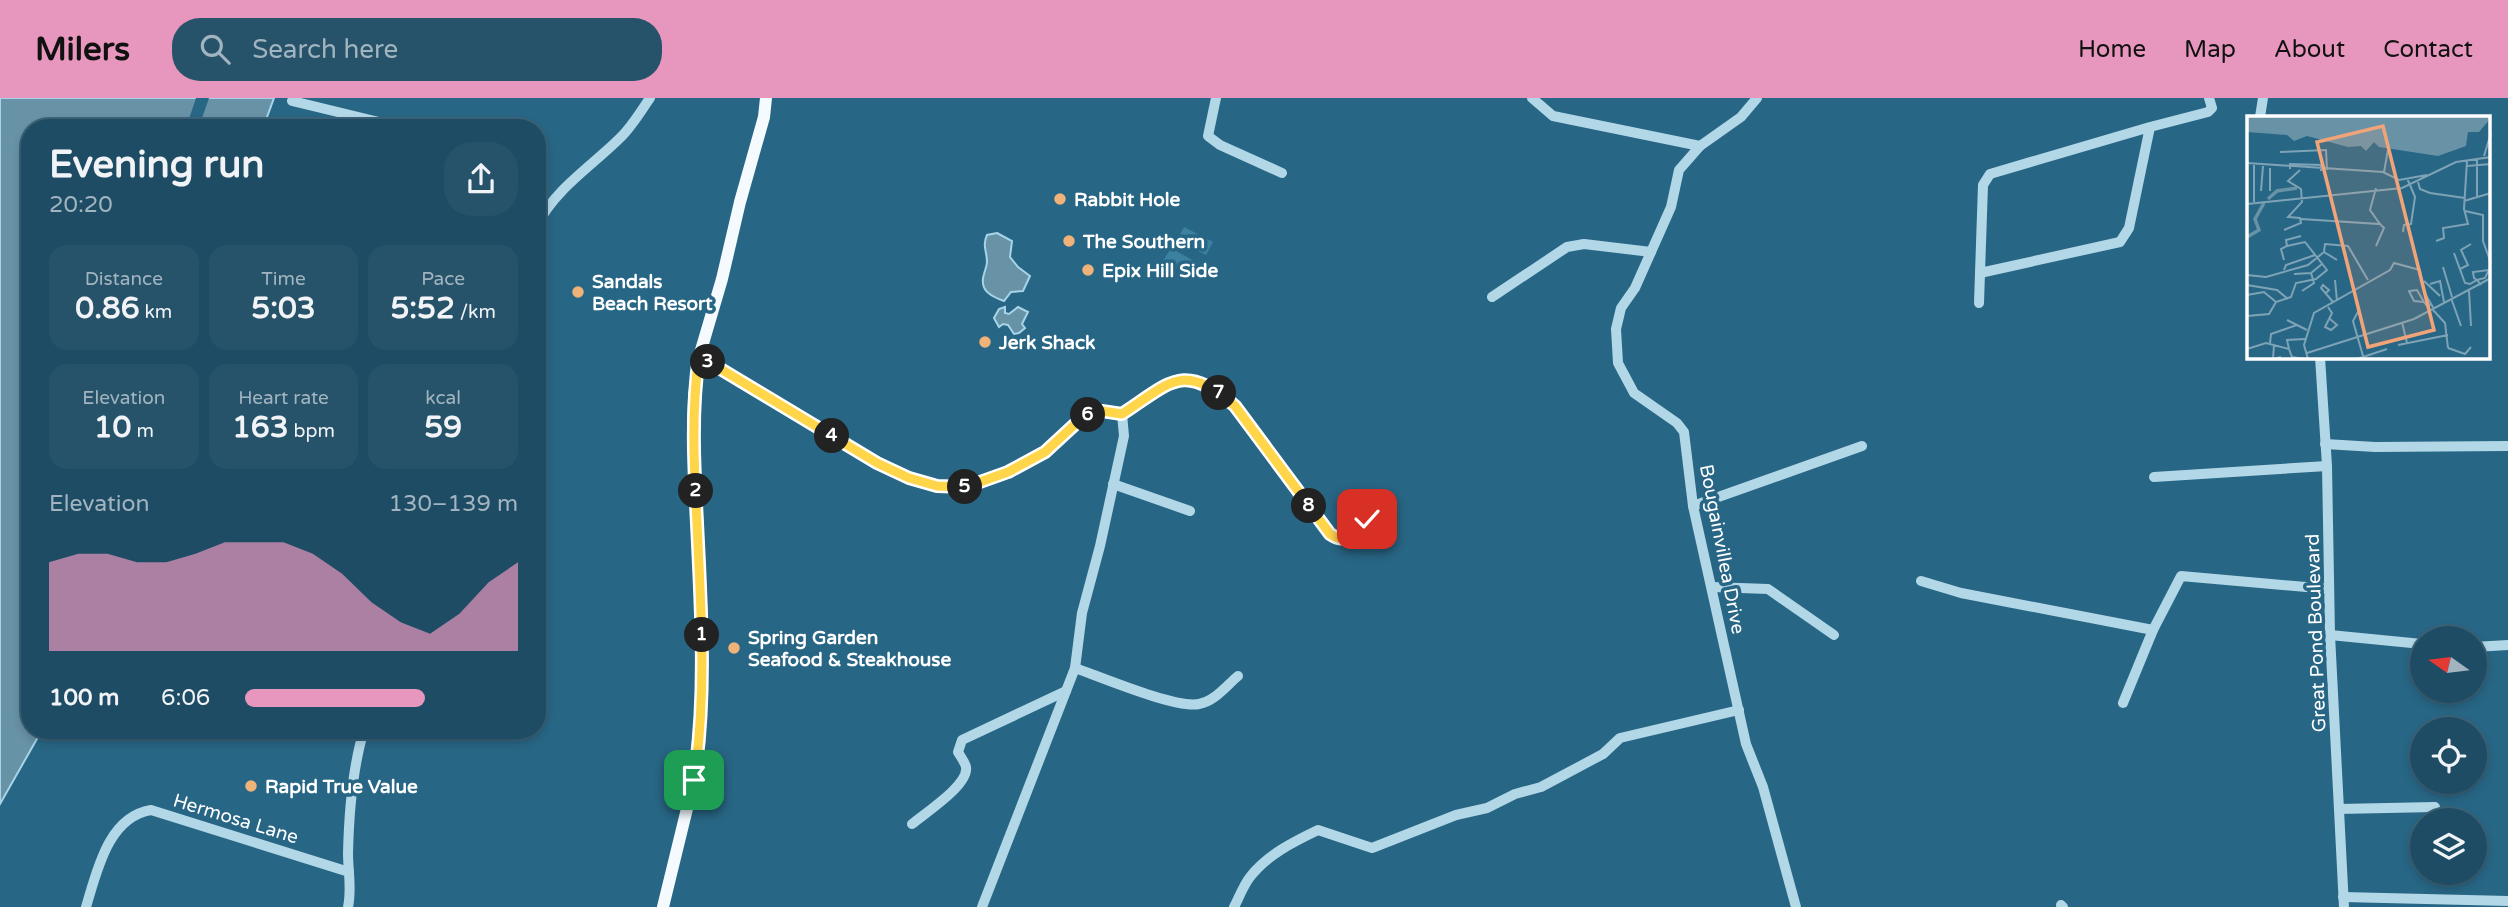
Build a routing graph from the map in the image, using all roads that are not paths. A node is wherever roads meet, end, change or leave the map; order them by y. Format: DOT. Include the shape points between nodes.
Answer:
graph roads {
  1 [pos="650,98"];
  2 [pos="766,98"];
  3 [pos="1216,98"];
  4 [pos="1532,98"];
  5 [pos="1757,98"];
  6 [pos="2209,98"];
  7 [pos="2263,98"];
  8 [pos="292,101"];
  9 [pos="2260,116"];
  10 [pos="370,119"];
  11 [pos="2150,127"];
  12 [pos="1700,146"];
  13 [pos="1282,173"];
  14 [pos="546,207"];
  15 [pos="1651,252"];
  16 [pos="1980,273"];
  17 [pos="1492,297"];
  18 [pos="1979,303"];
  19 [pos="699,356"];
  20 [pos="2320,359"];
  21 [pos="1122,414"];
  22 [pos="2325,444"];
  23 [pos="1862,446"];
  24 [pos="2508,446"];
  25 [pos="2327,466"];
  26 [pos="2154,477"];
  27 [pos="1113,484"];
  28 [pos="1693,506"];
  29 [pos="1190,511"];
  30 [pos="1367,519"];
  31 [pos="1921,581"];
  32 [pos="1712,587"];
  33 [pos="2329,589"];
  34 [pos="2153,630"];
  35 [pos="1834,635"];
  36 [pos="2330,635"];
  37 [pos="2410,643"];
  38 [pos="2508,645"];
  39 [pos="2487,646"];
  40 [pos="1075,668"];
  41 [pos="1238,676"];
  42 [pos="1066,691"];
  43 [pos="2123,703"];
  44 [pos="1739,710"];
  45 [pos="362,739"];
  46 [pos="2435,807"];
  47 [pos="2339,809"];
  48 [pos="912,824"];
  49 [pos="349,872"];
  50 [pos="2508,901"];
  51 [pos="2344,902"];
  52 [pos="86,907"];
  53 [pos="348,907"];
  54 [pos="663,907"];
  55 [pos="982,907"];
  56 [pos="1234,907"];
  57 [pos="1796,907"];
  1 -- 14 [label="street" via="622,136"];
  2 -- 19 [label="main road"];
  3 -- 13 [label="street" via="1208,136"];
  4 -- 12 [label="street" via="1553,116"];
  5 -- 12 [label="street, Bougainvillea Drive" via="1741,117"];
  6 -- 11 [label="street" via="2212,108 2208,113"];
  7 -- 9 [label="street"];
  8 -- 10 [label="street"];
  11 -- 16 [label="street" via="2129,228 2120,242"];
  11 -- 16 [label="street" via="1990,174 1983,185"];
  12 -- 15 [label="street, Bougainvillea Drive" via="1679,170 1671,207"];
  15 -- 17 [label="street" via="1584,244 1567,247"];
  15 -- 28 [label="street, Bougainvillea Drive" via="1636,288 1621,308 1616,329 1618,363 1634,393 1684,432"];
  16 -- 18 [label="street"];
  19 -- 21 [label="street" via="877,463 937,486 966,487 1008,472 1045,452 1084,416 1102,411"];
  19 -- 54 [label="main road" via="693,430 702,623 700,734 694,780"];
  20 -- 22 [label="street, Great Pond Boulevard"];
  21 -- 27 [label="street" via="1125,436"];
  21 -- 30 [label="street" via="1171,382 1189,379 1217,391 1235,406 1330,534 1352,536"];
  22 -- 24 [label="street"];
  22 -- 25 [label="street, Great Pond Boulevard"];
  23 -- 28 [label="street"];
  25 -- 26 [label="street"];
  25 -- 33 [label="street, Great Pond Boulevard"];
  27 -- 29 [label="street"];
  27 -- 40 [label="street" via="1082,612"];
  28 -- 32 [label="street, Bougainvillea Drive"];
  31 -- 34 [label="street"];
  32 -- 35 [label="street" via="1768,589"];
  32 -- 44 [label="street, Bougainvillea Drive"];
  33 -- 34 [label="street" via="2181,576"];
  33 -- 36 [label="street, Great Pond Boulevard"];
  34 -- 43 [label="street"];
  36 -- 37 [label="street"];
  36 -- 47 [label="street, Great Pond Boulevard"];
  38 -- 39 [label="street"];
  40 -- 41 [label="street" via="1197,705 1213,698"];
  40 -- 42 [label="street"];
  42 -- 48 [label="street" via="962,740 958,752 966,766 965,777"];
  42 -- 55 [label="street"];
  44 -- 56 [label="street" via="1620,738 1603,754 1541,787 1372,848 1318,830 1269,859 1250,878"];
  44 -- 57 [label="street, Bougainvillea Drive"];
  45 -- 49 [label="street" via="354,769"];
  46 -- 47 [label="street"];
  47 -- 51 [label="street, Great Pond Boulevard"];
  49 -- 52 [label="street, Hermosa Lane" via="151,810 137,812 118,829 99,862"];
  49 -- 53 [label="street"];
  50 -- 51 [label="street"];
}
